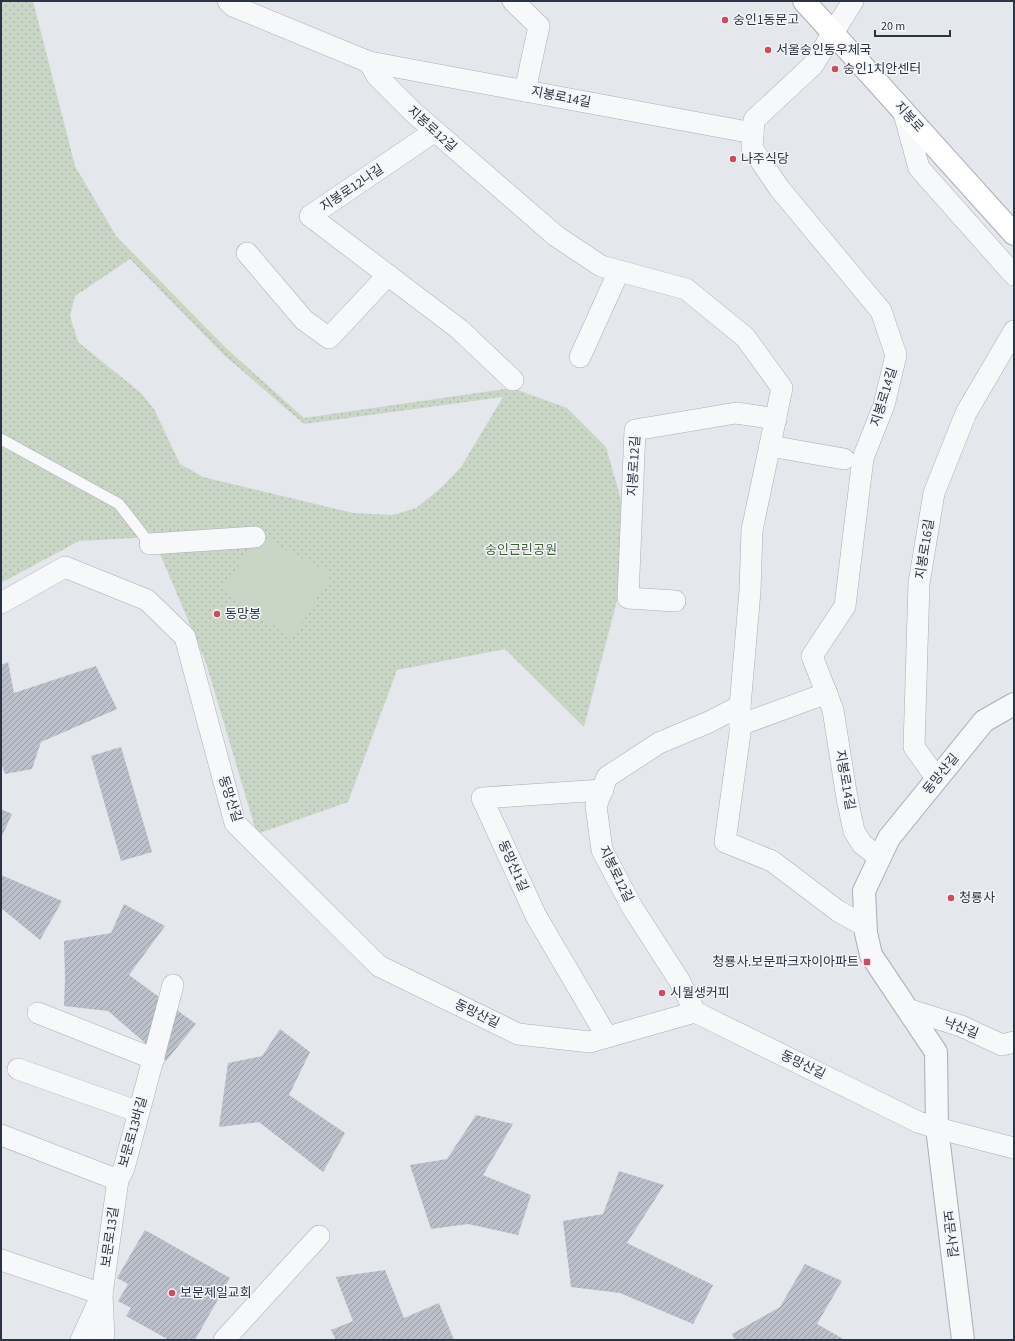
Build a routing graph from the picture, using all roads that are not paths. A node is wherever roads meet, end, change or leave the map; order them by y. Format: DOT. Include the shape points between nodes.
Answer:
graph roads {
  1 [pos="228,1"];
  2 [pos="513,1"];
  3 [pos="804,1"];
  4 [pos="853,1"];
  5 [pos="258,7"];
  6 [pos="834,33"];
  7 [pos="369,62"];
  8 [pos="525,90"];
  9 [pos="903,110"];
  10 [pos="435,132"];
  11 [pos="753,133"];
  12 [pos="1014,234"];
  13 [pos="247,253"];
  14 [pos="619,271"];
  15 [pos="388,275"];
  16 [pos="1014,275"];
  17 [pos="1014,331"];
  18 [pos="580,358"];
  19 [pos="513,380"];
  20 [pos="776,419"];
  21 [pos="1,439"];
  22 [pos="770,446"];
  23 [pos="844,459"];
  24 [pos="255,537"];
  25 [pos="150,544"];
  26 [pos="675,601"];
  27 [pos="1,603"];
  28 [pos="827,694"];
  29 [pos="1014,704"];
  30 [pos="740,715"];
  31 [pos="936,779"];
  32 [pos="603,790"];
  33 [pos="880,858"];
  34 [pos="865,926"];
  35 [pos="173,985"];
  36 [pos="907,1009"];
  37 [pos="695,1012"];
  38 [pos="38,1013"];
  39 [pos="607,1037"];
  40 [pos="1014,1042"];
  41 [pos="154,1059"];
  42 [pos="18,1069"];
  43 [pos="139,1112"];
  44 [pos="936,1128"];
  45 [pos="1,1135"];
  46 [pos="1014,1148"];
  47 [pos="118,1180"];
  48 [pos="319,1236"];
  49 [pos="1,1260"];
  50 [pos="102,1294"];
  51 [pos="81,1340"];
  52 [pos="104,1340"];
  53 [pos="224,1340"];
  54 [pos="963,1340"];
  1 -- 5 [label="street" via="233,6"];
  2 -- 8 [label="street" via="539,26"];
  3 -- 6 [label="main road, 지봉로"];
  4 -- 6 [label="street, 지봉로14길"];
  5 -- 7 [label="street"];
  6 -- 9 [label="main road, 지봉로"];
  6 -- 11 [label="street, 지봉로14길" via="813,64 754,120"];
  7 -- 8 [label="street, 지봉로14길"];
  7 -- 10 [label="street, 지봉로12길" via="377,76"];
  8 -- 11 [label="street, 지봉로14길"];
  9 -- 12 [label="main road, 지봉로"];
  9 -- 16 [label="street" via="919,168"];
  10 -- 14 [label="street, 지봉로12길" via="556,236 601,266"];
  10 -- 15 [label="street, 지봉로12나길" via="310,216"];
  11 -- 28 [label="street, 지봉로14길" via="752,148 778,188 881,311 896,355 884,405 863,458 845,606 812,656"];
  13 -- 15 [label="street" via="304,320 329,338"];
  14 -- 18 [label="street"];
  14 -- 20 [label="street, 지봉로12길" via="686,288 745,337 782,388"];
  15 -- 19 [label="street, 지봉로12나길" via="459,329"];
  17 -- 31 [label="street, 지봉로16길" via="966,413 934,493 919,583 914,747"];
  20 -- 22 [label="street, 지봉로12길"];
  20 -- 26 [label="street, 지봉로12길" via="736,413 635,430 628,598"];
  21 -- 25 [label="lane" via="119,504"];
  22 -- 23 [label="street"];
  22 -- 30 [label="street, 지봉로12길" via="752,530"];
  24 -- 25 [label="street"];
  27 -- 39 [label="street, 동망산길" via="65,567 147,600 185,637 235,823 379,966 518,1034 590,1042"];
  28 -- 30 [label="street"];
  28 -- 33 [label="street, 지봉로14길" via="833,710 854,831 862,844"];
  29 -- 31 [label="street, 동망산길" via="984,721"];
  30 -- 32 [label="street, 지봉로12길" via="709,722 660,743 607,777"];
  30 -- 34 [label="street, 지봉로12길" via="740,733 725,842 772,861 838,911"];
  31 -- 33 [label="street, 동망산길" via="889,838"];
  32 -- 37 [label="street, 지봉로12길" via="596,806 602,850 632,908 679,980"];
  32 -- 39 [label="street, 동망산1길" via="482,798 536,916"];
  33 -- 34 [label="street, 동망산길" via="864,891"];
  34 -- 36 [label="street, 동망산길" via="871,955"];
  35 -- 41 [label="street, 보문로13바길"];
  36 -- 40 [label="street, 낙산길" via="961,1026 1002,1045"];
  36 -- 44 [label="street, 동망산길" via="936,1052"];
  37 -- 39 [label="street, 동망산길"];
  37 -- 44 [label="street, 동망산길" via="918,1122"];
  38 -- 41 [label="street"];
  41 -- 43 [label="street, 보문로13바길"];
  42 -- 43 [label="street"];
  43 -- 47 [label="street, 보문로13바길" via="124,1168"];
  44 -- 46 [label="street"];
  44 -- 54 [label="street, 보문사길"];
  45 -- 47 [label="street, 보문로13바길"];
  47 -- 50 [label="street, 보문로13길"];
  48 -- 53 [label="street"];
  49 -- 50 [label="street"];
  50 -- 51 [label="street, 보문로13길"];
  50 -- 52 [label="street, 보문로13길"];
}
